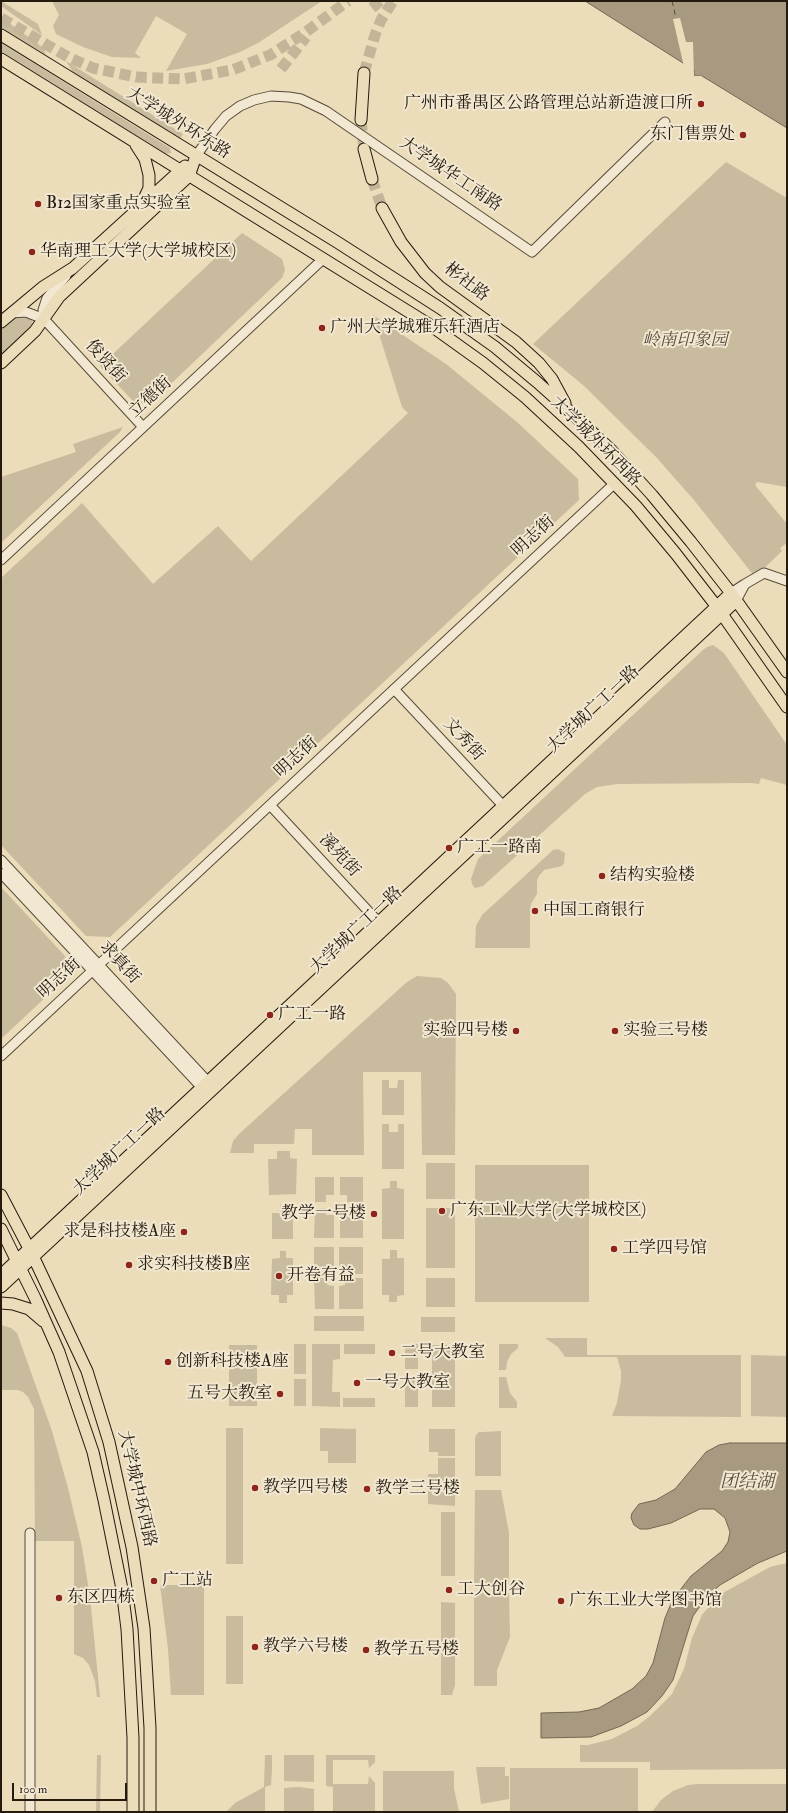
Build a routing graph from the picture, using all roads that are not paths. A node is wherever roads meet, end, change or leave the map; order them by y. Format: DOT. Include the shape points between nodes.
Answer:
graph roads {
  1 [pos="1,35"];
  2 [pos="1,59"];
  3 [pos="364,73"];
  4 [pos="361,120"];
  5 [pos="665,122"];
  6 [pos="132,140"];
  7 [pos="364,149"];
  8 [pos="196,156"];
  9 [pos="184,173"];
  10 [pos="372,179"];
  11 [pos="382,208"];
  12 [pos="137,209"];
  13 [pos="336,242"];
  14 [pos="323,259"];
  15 [pos="74,268"];
  16 [pos="11,313"];
  17 [pos="44,319"];
  18 [pos="1,322"];
  19 [pos="1,363"];
  20 [pos="570,412"];
  21 [pos="143,428"];
  22 [pos="615,483"];
  23 [pos="702,556"];
  24 [pos="1,560"];
  25 [pos="687,568"];
  26 [pos="787,581"];
  27 [pos="734,597"];
  28 [pos="719,610"];
  29 [pos="787,672"];
  30 [pos="394,690"];
  31 [pos="787,707"];
  32 [pos="270,805"];
  33 [pos="506,809"];
  34 [pos="1,860"];
  35 [pos="1,873"];
  36 [pos="382,925"];
  37 [pos="96,968"];
  38 [pos="1,1056"];
  39 [pos="208,1088"];
  40 [pos="1,1194"];
  41 [pos="1,1229"];
  42 [pos="31,1252"];
  43 [pos="19,1264"];
  44 [pos="1,1275"];
  45 [pos="1,1286"];
  46 [pos="1,1303"];
  47 [pos="46,1324"];
  48 [pos="30,1533"];
  49 [pos="30,1812"];
  50 [pos="133,1812"];
  51 [pos="150,1812"];
  1 -- 8 [label="main road, 大学城外环东路"];
  2 -- 6 [label="main road"];
  3 -- 4 [label="main road"];
  5 -- 8 [label="street, 大学城华工南路" via="532,252 321,108 296,98 265,97 235,109 212,132"];
  6 -- 9 [label="main road"];
  6 -- 12 [label="main road" via="142,152 149,175 149,188"];
  7 -- 10 [label="main road"];
  8 -- 9 [label="main road, 大学城华工南路"];
  8 -- 13 [label="main road, 大学城外环东路"];
  9 -- 12 [label="main road, 大学城华工南路"];
  9 -- 14 [label="main road"];
  9 -- 17 [label="main road, 大学城华工南路" via="59,298"];
  11 -- 20 [label="main road, 彬社路" via="401,242 425,273 539,362 552,379"];
  12 -- 15 [label="main road, 大学城华工南路"];
  13 -- 20 [label="main road, 大学城外环西路" via="462,323 526,372"];
  14 -- 21 [label="street, 立德街"];
  14 -- 22 [label="main road, 大学城外环西路" via="430,325 483,363 545,415"];
  15 -- 16 [label="main road, 大学城华工南路" via="43,287"];
  15 -- 17 [label="street" via="46,298"];
  16 -- 17 [label="street, 俊贤街" via="26,312"];
  16 -- 18 [label="main road, 大学城华工南路"];
  17 -- 19 [label="main road, 大学城华工南路"];
  17 -- 21 [label="street, 俊贤街"];
  20 -- 23 [label="main road, 大学城外环西路" via="636,477"];
  21 -- 24 [label="street, 立德街"];
  22 -- 25 [label="main road, 大学城外环西路"];
  22 -- 30 [label="street, 明志街"];
  23 -- 25 [label="main road" via="704,563 699,571 693,572"];
  23 -- 27 [label="main road, 大学城外环西路"];
  25 -- 28 [label="main road, 大学城外环西路"];
  26 -- 27 [label="street" via="764,573 745,584"];
  27 -- 28 [label="main road, 大学城广工一路"];
  27 -- 29 [label="main road, 大学城外环西路"];
  28 -- 31 [label="main road, 大学城外环西路"];
  28 -- 33 [label="main road, 大学城广工一路"];
  30 -- 32 [label="street, 明志街"];
  30 -- 33 [label="street, 文秀街"];
  32 -- 36 [label="street, 溪苑街"];
  32 -- 37 [label="street, 明志街"];
  33 -- 36 [label="main road, 大学城广工一路"];
  34 -- 37 [label="street, 求真街"];
  35 -- 37 [label="street, 求真街"];
  36 -- 39 [label="main road, 大学城广工一路"];
  37 -- 38 [label="street, 明志街"];
  37 -- 39 [label="street, 求真街"];
  39 -- 42 [label="main road, 大学城广工一路"];
  40 -- 42 [label="main road, 大学城中环西路"];
  41 -- 43 [label="main road, 大学城中环西路"];
  42 -- 43 [label="main road, 大学城广工一路"];
  42 -- 51 [label="main road, 大学城中环西路" via="87,1371 106,1430 132,1547 148,1673"];
  43 -- 44 [label="main road, 大学城广工一路"];
  43 -- 45 [label="main road, 大学城广工一路"];
  43 -- 47 [label="main road, 大学城中环西路"];
  46 -- 47 [label="main road" via="29,1309 40,1316"];
  47 -- 50 [label="main road, 大学城中环西路" via="75,1396 94,1459 122,1589 130,1674"];
  48 -- 49 [label="street"];
}
